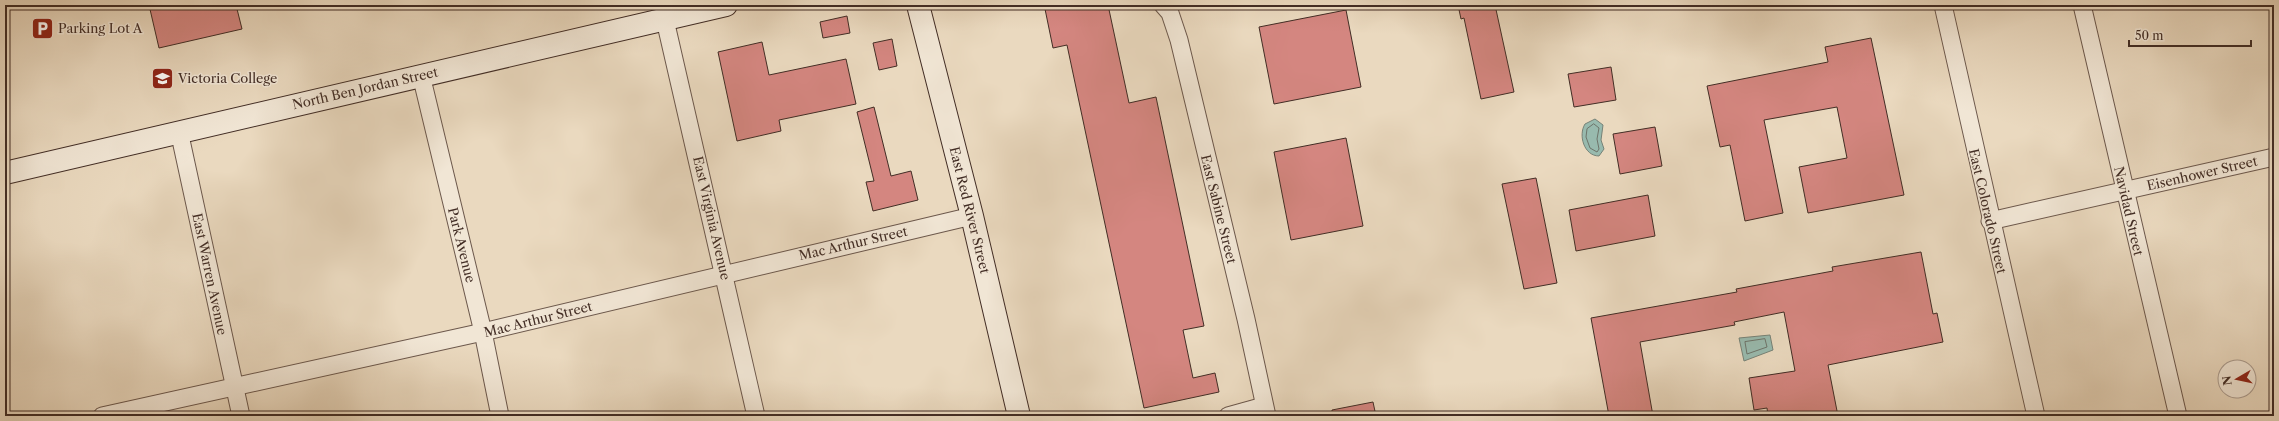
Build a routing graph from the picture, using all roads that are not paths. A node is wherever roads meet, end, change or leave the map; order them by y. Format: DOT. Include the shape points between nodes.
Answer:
graph roads {
  1 [pos="726,5"];
  2 [pos="918,5"];
  3 [pos="1163,5"];
  4 [pos="1943,5"];
  5 [pos="2082,5"];
  6 [pos="665,20"];
  7 [pos="421,75"];
  8 [pos="179,131"];
  9 [pos="2274,157"];
  10 [pos="5,173"];
  11 [pos="2124,190"];
  12 [pos="972,216"];
  13 [pos="1990,221"];
  14 [pos="725,273"];
  15 [pos="483,332"];
  16 [pos="235,387"];
  17 [pos="1266,411"];
  18 [pos="102,416"];
  19 [pos="241,416"];
  20 [pos="500,416"];
  21 [pos="756,416"];
  22 [pos="1019,416"];
  23 [pos="1228,416"];
  24 [pos="2036,416"];
  25 [pos="2178,416"];
  1 -- 6 [label="street, North Ben Jordan Street"];
  2 -- 12 [label="street, East Red River Street"];
  3 -- 17 [label="street, East Sabine Street" via="1170,13 1179,40"];
  4 -- 13 [label="street, East Colorado Street"];
  5 -- 11 [label="street, Navidad Street"];
  6 -- 7 [label="street, North Ben Jordan Street"];
  6 -- 14 [label="street, East Virginia Avenue"];
  7 -- 8 [label="street, North Ben Jordan Street"];
  7 -- 15 [label="street, Park Avenue"];
  8 -- 10 [label="street, North Ben Jordan Street"];
  8 -- 16 [label="street, East Warren Avenue"];
  9 -- 11 [label="street, Eisenhower Street"];
  11 -- 13 [label="street, Eisenhower Street"];
  11 -- 25 [label="street, Navidad Street"];
  12 -- 14 [label="street, Mac Arthur Street"];
  12 -- 22 [label="street, East Red River Street"];
  13 -- 24 [label="street, East Colorado Street"];
  14 -- 15 [label="street, Mac Arthur Street"];
  14 -- 21 [label="street, East Virginia Avenue"];
  15 -- 16 [label="street, Mac Arthur Street"];
  15 -- 20 [label="street, Park Avenue"];
  16 -- 18 [label="street, Mac Arthur Street"];
  16 -- 19 [label="street, East Warren Avenue"];
  17 -- 23 [label="street"];
}
